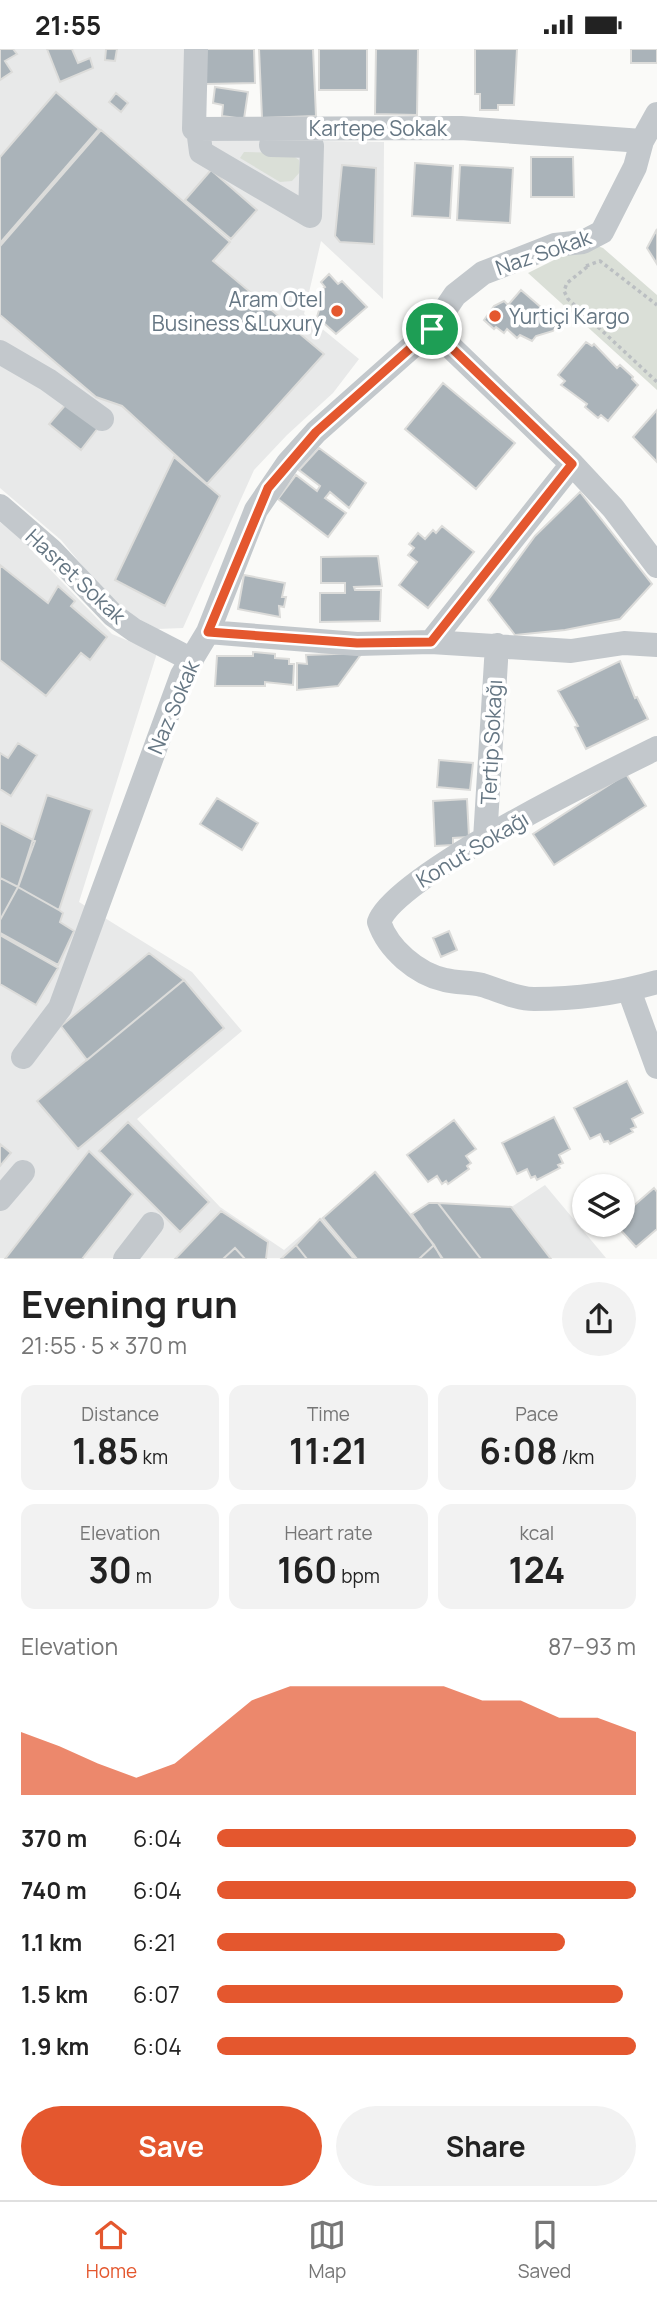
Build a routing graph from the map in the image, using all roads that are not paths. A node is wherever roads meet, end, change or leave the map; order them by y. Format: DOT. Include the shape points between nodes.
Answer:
graph roads {
  1 [pos="196,49"];
  2 [pos="657,114"];
  3 [pos="199,136"];
  4 [pos="642,141"];
  5 [pos="432,329"];
  6 [pos="0,352"];
  7 [pos="102,419"];
  8 [pos="572,464"];
  9 [pos="0,506"];
  10 [pos="657,566"];
  11 [pos="208,632"];
  12 [pos="431,642"];
  13 [pos="497,645"];
  14 [pos="657,645"];
  15 [pos="192,660"];
  16 [pos="657,747"];
  17 [pos="485,839"];
  18 [pos="657,982"];
  19 [pos="629,990"];
  20 [pos="23,1057"];
  21 [pos="657,1067"];
  22 [pos="23,1173"];
  23 [pos="0,1199"];
  24 [pos="152,1224"];
  25 [pos="125,1258"];
  1 -- 3 [label="street" via="194,129"];
  2 -- 4 [label="street, Naz Sokak"];
  3 -- 3 [label="street" via="201,152 310,216 312,146"];
  3 -- 4 [label="street, Kartepe Sokak" via="461,128"];
  4 -- 5 [label="street, Naz Sokak" via="635,167 602,232 483,273 455,295"];
  5 -- 8 [label="street"];
  5 -- 11 [label="street, Naz Sokak" via="316,432 268,488"];
  6 -- 7 [label="street"];
  8 -- 10 [label="street"];
  8 -- 12 [label="street"];
  9 -- 15 [label="street, Hasret Sokak" via="51,550 113,615"];
  11 -- 12 [label="street" via="357,643"];
  11 -- 15 [label="street, Naz Sokak"];
  12 -- 13 [label="street"];
  13 -- 14 [label="street" via="571,652 624,643"];
  13 -- 17 [label="street, Tertip Sokağı"];
  15 -- 20 [label="street, Naz Sokak" via="182,675 60,1008"];
  16 -- 17 [label="street, Konut Sokağı"];
  17 -- 19 [label="street, Konut Sokağı" via="396,897 382,913 379,922 401,957 444,980 533,999"];
  18 -- 19 [label="street"];
  19 -- 21 [label="street"];
  22 -- 23 [label="street"];
  24 -- 25 [label="street"];
}
